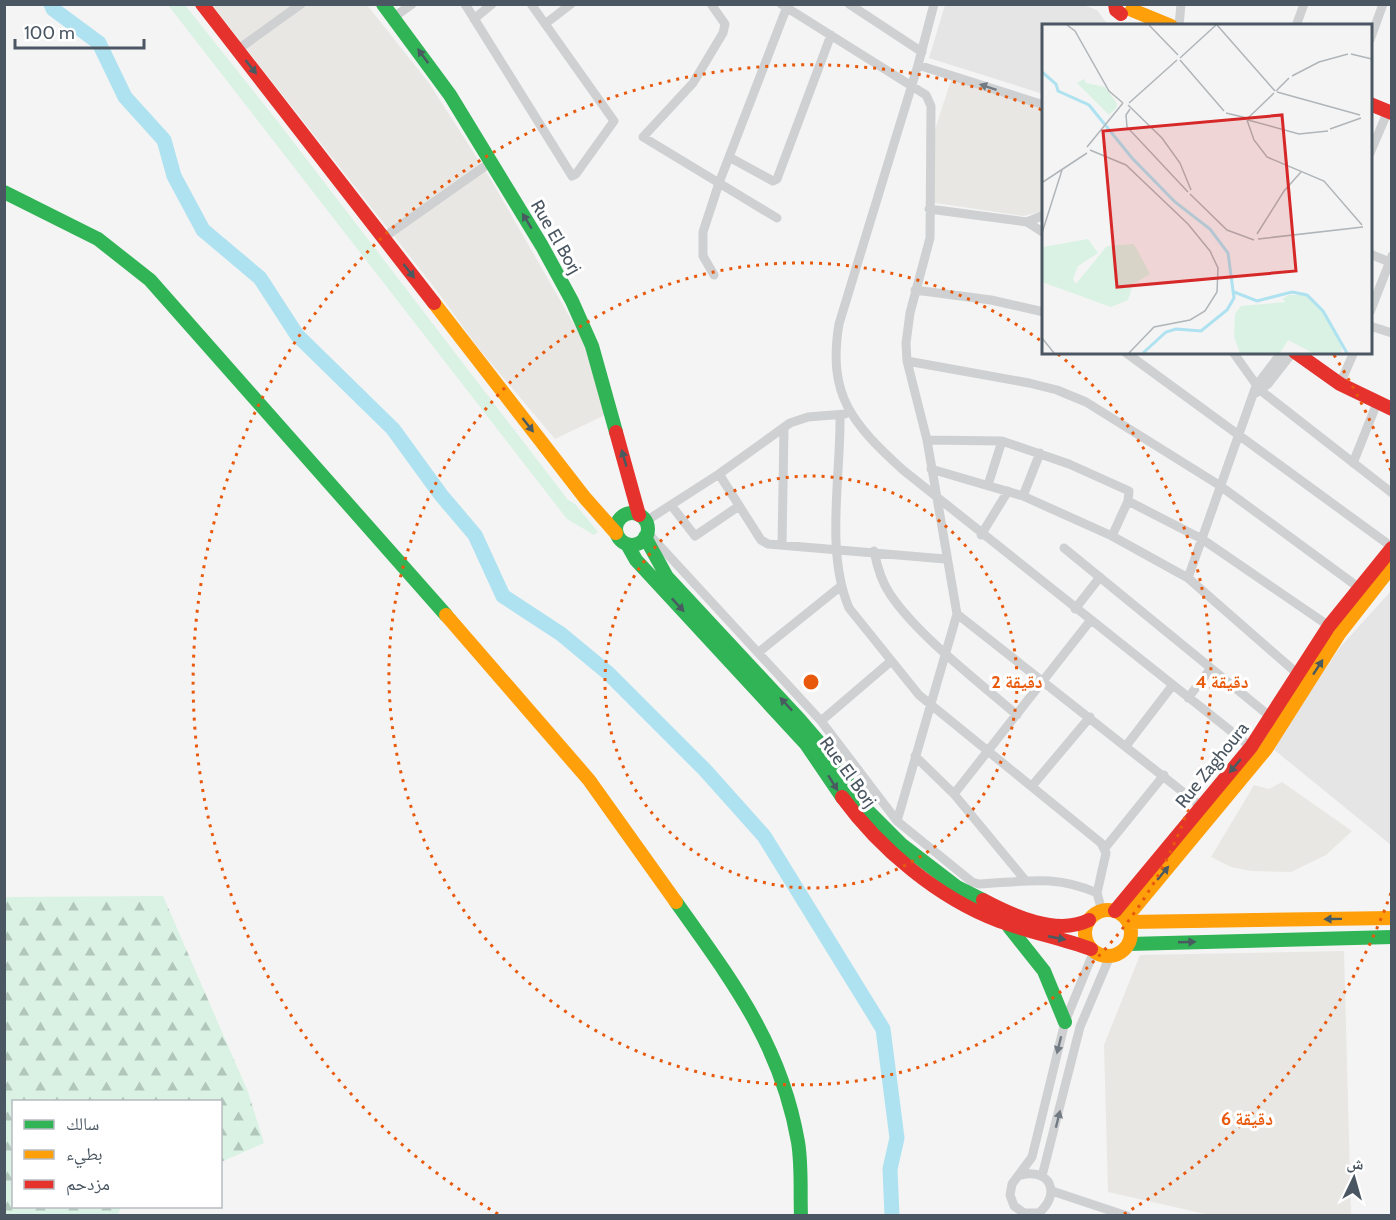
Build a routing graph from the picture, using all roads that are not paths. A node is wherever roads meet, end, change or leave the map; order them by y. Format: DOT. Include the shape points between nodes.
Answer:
graph roads {
  1 [pos="202,4"];
  2 [pos="301,4"];
  3 [pos="383,4"];
  4 [pos="412,4"];
  5 [pos="465,4"];
  6 [pos="492,4"];
  7 [pos="531,4"];
  8 [pos="571,4"];
  9 [pos="711,4"];
  10 [pos="849,4"];
  11 [pos="934,4"];
  12 [pos="1181,4"];
  13 [pos="1304,4"];
  14 [pos="1383,4"];
  15 [pos="785,6"];
  16 [pos="1121,11"];
  17 [pos="394,17"];
  18 [pos="474,19"];
  19 [pos="545,24"];
  20 [pos="1164,24"];
  21 [pos="1179,24"];
  22 [pos="1297,24"];
  23 [pos="831,35"];
  24 [pos="1372,37"];
  25 [pos="237,50"];
  26 [pos="922,52"];
  27 [pos="918,65"];
  28 [pos="911,85"];
  29 [pos="1042,104"];
  30 [pos="1372,104"];
  31 [pos="1390,112"];
  32 [pos="1372,151"];
  33 [pos="729,157"];
  34 [pos="491,162"];
  35 [pos="719,183"];
  36 [pos="4,192"];
  37 [pos="929,209"];
  38 [pos="1042,216"];
  39 [pos="777,218"];
  40 [pos="1027,222"];
  41 [pos="1042,232"];
  42 [pos="383,238"];
  43 [pos="1372,254"];
  44 [pos="1391,260"];
  45 [pos="714,275"];
  46 [pos="915,290"];
  47 [pos="1372,309"];
  48 [pos="1042,312"];
  49 [pos="1372,326"];
  50 [pos="1392,333"];
  51 [pos="1128,354"];
  52 [pos="1234,354"];
  53 [pos="1281,354"];
  54 [pos="1296,354"];
  55 [pos="1298,354"];
  56 [pos="1353,354"];
  57 [pos="907,361"];
  58 [pos="1340,384"];
  59 [pos="1257,390"];
  60 [pos="1377,403"];
  61 [pos="1392,409"];
  62 [pos="845,414"];
  63 [pos="784,428"];
  64 [pos="1239,433"];
  65 [pos="927,440"];
  66 [pos="1002,441"];
  67 [pos="1040,453"];
  68 [pos="1353,463"];
  69 [pos="931,469"];
  70 [pos="719,474"];
  71 [pos="988,485"];
  72 [pos="1220,485"];
  73 [pos="1008,491"];
  74 [pos="1392,493"];
  75 [pos="1023,496"];
  76 [pos="936,498"];
  77 [pos="1128,501"];
  78 [pos="671,505"];
  79 [pos="739,506"];
  80 [pos="644,526"];
  81 [pos="616,533"];
  82 [pos="981,535"];
  83 [pos="1112,536"];
  84 [pos="1202,539"];
  85 [pos="627,544"];
  86 [pos="782,545"];
  87 [pos="1392,547"];
  88 [pos="1064,548"];
  89 [pos="836,549"];
  90 [pos="874,551"];
  91 [pos="945,559"];
  92 [pos="1392,566"];
  93 [pos="1100,577"];
  94 [pos="1188,578"];
  95 [pos="841,586"];
  96 [pos="1358,587"];
  97 [pos="1075,609"];
  98 [pos="957,614"];
  99 [pos="1090,621"];
  100 [pos="1329,626"];
  101 [pos="759,652"];
  102 [pos="945,652"];
  103 [pos="890,662"];
  104 [pos="1211,668"];
  105 [pos="1299,675"];
  106 [pos="1044,681"];
  107 [pos="1172,686"];
  108 [pos="1188,698"];
  109 [pos="929,704"];
  110 [pos="1017,715"];
  111 [pos="1090,717"];
  112 [pos="1272,718"];
  113 [pos="821,721"];
  114 [pos="1126,746"];
  115 [pos="1251,747"];
  116 [pos="987,751"];
  117 [pos="915,756"];
  118 [pos="1164,775"];
  119 [pos="1032,786"];
  120 [pos="954,794"];
  121 [pos="1202,807"];
  122 [pos="897,821"];
  123 [pos="1105,848"];
  124 [pos="1025,880"];
  125 [pos="1097,893"];
  126 [pos="1118,915"];
  127 [pos="1392,918"];
  128 [pos="1358,919"];
  129 [pos="1089,920"];
  130 [pos="1008,926"];
  131 [pos="1359,937"];
  132 [pos="1392,937"];
  133 [pos="1129,944"];
  134 [pos="1092,950"];
  135 [pos="1110,956"];
  136 [pos="1065,1022"];
  137 [pos="1021,1175"];
  138 [pos="1042,1176"];
  139 [pos="1052,1191"];
  140 [pos="1024,1214"];
  141 [pos="1043,1214"];
  142 [pos="801,1215"];
  143 [pos="1127,1215"];
  1 -- 25 [label="main road"];
  2 -- 25 [label="street"];
  3 -- 17 [label="main road, Rue El Borj"];
  4 -- 17 [label="street"];
  5 -- 18 [label="street"];
  6 -- 18 [label="street"];
  7 -- 19 [label="street"];
  8 -- 19 [label="street"];
  9 -- 35 [label="street" via="725,24 723,33 693,83 643,137"];
  10 -- 26 [label="street"];
  11 -- 26 [label="street"];
  12 -- 21 [label="street"];
  13 -- 22 [label="street"];
  14 -- 24 [label="street"];
  15 -- 23 [label="street"];
  15 -- 33 [label="street"];
  16 -- 20 [label="main road"];
  34 -- 17 [label="main road, Rue El Borj, one-way" via="450,95"];
  18 -- 19 [label="street" via="572,176 614,121"];
  23 -- 28 [label="street"];
  23 -- 33 [label="street" via="777,179 773,181"];
  25 -- 42 [label="main road, one-way"];
  26 -- 27 [label="street"];
  27 -- 28 [label="street"];
  29 -- 27 [label="street, one-way"];
  28 -- 37 [label="street" via="926,95 931,106"];
  28 -- 62 [label="street" via="839,324 835,368"];
  30 -- 31 [label="main road"];
  31 -- 32 [label="street"];
  33 -- 35 [label="street"];
  34 -- 42 [label="street"];
  80 -- 34 [label="main road, Rue El Borj, one-way" via="592,346 554,268"];
  35 -- 39 [label="street"];
  35 -- 45 [label="street" via="701,244"];
  36 -- 142 [label="main road" via="98,239 150,280 589,780 732,980 763,1031 793,1115 801,1174"];
  37 -- 40 [label="street"];
  37 -- 46 [label="street" via="929,247"];
  38 -- 40 [label="street"];
  40 -- 41 [label="street"];
  42 -- 81 [label="main road, one-way"];
  43 -- 44 [label="street"];
  44 -- 47 [label="street"];
  46 -- 48 [label="street"];
  46 -- 57 [label="street" via="907,327"];
  49 -- 50 [label="street"];
  51 -- 64 [label="street"];
  52 -- 59 [label="street"];
  53 -- 59 [label="street"];
  54 -- 59 [label="street" via="1268,384"];
  55 -- 58 [label="main road"];
  56 -- 58 [label="street"];
  57 -- 65 [label="street"];
  57 -- 72 [label="street" via="1057,390 1086,402"];
  58 -- 60 [label="main road"];
  59 -- 64 [label="street"];
  59 -- 68 [label="street"];
  60 -- 61 [label="main road"];
  60 -- 68 [label="street"];
  62 -- 63 [label="street" via="799,419"];
  62 -- 76 [label="street"];
  62 -- 89 [label="street"];
  63 -- 70 [label="street"];
  63 -- 86 [label="street"];
  64 -- 72 [label="street"];
  64 -- 87 [label="street"];
  65 -- 66 [label="street"];
  65 -- 69 [label="street"];
  66 -- 67 [label="street"];
  66 -- 71 [label="street"];
  67 -- 75 [label="street"];
  67 -- 77 [label="street" via="1129,491"];
  68 -- 74 [label="street"];
  69 -- 71 [label="street"];
  69 -- 76 [label="street"];
  70 -- 78 [label="street"];
  70 -- 79 [label="street"];
  71 -- 73 [label="street"];
  72 -- 84 [label="street"];
  72 -- 96 [label="street"];
  73 -- 75 [label="street"];
  73 -- 82 [label="street"];
  75 -- 83 [label="street"];
  76 -- 82 [label="street"];
  76 -- 91 [label="street"];
  77 -- 83 [label="street"];
  77 -- 84 [label="street"];
  78 -- 79 [label="street" via="695,536"];
  78 -- 80 [label="street"];
  79 -- 86 [label="street" via="761,540"];
  80 -- 81 [label="main road" via="624,514"];
  80 -- 85 [label="main road" via="638,544"];
  80 -- 101 [label="street"];
  129 -- 80 [label="main road, Rue El Borj, one-way" via="1067,927 1001,910 957,887 901,844 867,810 800,720 667,577"];
  81 -- 85 [label="main road"];
  82 -- 97 [label="street"];
  83 -- 94 [label="street"];
  84 -- 94 [label="street"];
  84 -- 100 [label="street"];
  85 -- 130 [label="main road, Rue El Borj, one-way" via="636,560 812,751 844,799 880,841 948,894"];
  86 -- 89 [label="street"];
  87 -- 96 [label="main road, Rue Zaghoura"];
  88 -- 93 [label="street"];
  89 -- 90 [label="street"];
  89 -- 95 [label="street"];
  90 -- 91 [label="street"];
  90 -- 102 [label="street" via="890,595"];
  91 -- 98 [label="street"];
  126 -- 92 [label="main road, Rue Zaghoura, one-way" via="1266,749 1339,634"];
  93 -- 97 [label="street"];
  93 -- 104 [label="street"];
  94 -- 105 [label="street"];
  95 -- 101 [label="street"];
  95 -- 103 [label="street" via="849,608"];
  96 -- 100 [label="main road, Rue Zaghoura"];
  97 -- 99 [label="street"];
  98 -- 102 [label="street"];
  98 -- 106 [label="street"];
  99 -- 106 [label="street"];
  99 -- 107 [label="street"];
  100 -- 105 [label="main road, Rue Zaghoura"];
  101 -- 113 [label="street"];
  102 -- 109 [label="street"];
  102 -- 110 [label="street"];
  103 -- 109 [label="street"];
  103 -- 113 [label="street"];
  104 -- 108 [label="street"];
  104 -- 112 [label="street"];
  105 -- 112 [label="main road, Rue Zaghoura"];
  106 -- 110 [label="street"];
  106 -- 111 [label="street"];
  107 -- 108 [label="street"];
  107 -- 114 [label="street"];
  108 -- 115 [label="street"];
  109 -- 116 [label="street"];
  109 -- 117 [label="street"];
  110 -- 116 [label="street"];
  111 -- 114 [label="street"];
  111 -- 119 [label="street"];
  112 -- 115 [label="main road, Rue Zaghoura"];
  113 -- 122 [label="street"];
  114 -- 118 [label="street"];
  115 -- 121 [label="main road, Rue Zaghoura, one-way"];
  116 -- 119 [label="street"];
  116 -- 120 [label="street"];
  117 -- 120 [label="street"];
  117 -- 122 [label="street"];
  118 -- 121 [label="street"];
  118 -- 123 [label="street"];
  119 -- 123 [label="street"];
  120 -- 124 [label="street"];
  121 -- 126 [label="main road, Rue Zaghoura"];
  122 -- 124 [label="street" via="972,882"];
  123 -- 125 [label="street" via="1104,871"];
  124 -- 125 [label="street" via="1062,881"];
  125 -- 126 [label="street"];
  128 -- 126 [label="main road, one-way"];
  126 -- 129 [label="main road"];
  126 -- 133 [label="main road" via="1132,933"];
  127 -- 128 [label="main road"];
  128 -- 131 [label="main road"];
  129 -- 134 [label="main road" via="1085,935"];
  130 -- 134 [label="main road, Rue El Borj, one-way" via="1065,939"];
  130 -- 136 [label="main road" via="1044,969"];
  131 -- 132 [label="main road"];
  133 -- 131 [label="main road, one-way"];
  133 -- 135 [label="main road"];
  134 -- 135 [label="main road"];
  134 -- 136 [label="street"];
  138 -- 135 [label="street, one-way" via="1080,1027"];
  136 -- 137 [label="street, one-way" via="1032,1156"];
  137 -- 138 [label="street"];
  137 -- 140 [label="street" via="1012,1184 1010,1195 1014,1206"];
  138 -- 139 [label="street"];
  139 -- 141 [label="street"];
  139 -- 143 [label="street"];
  140 -- 141 [label="street"];
}
